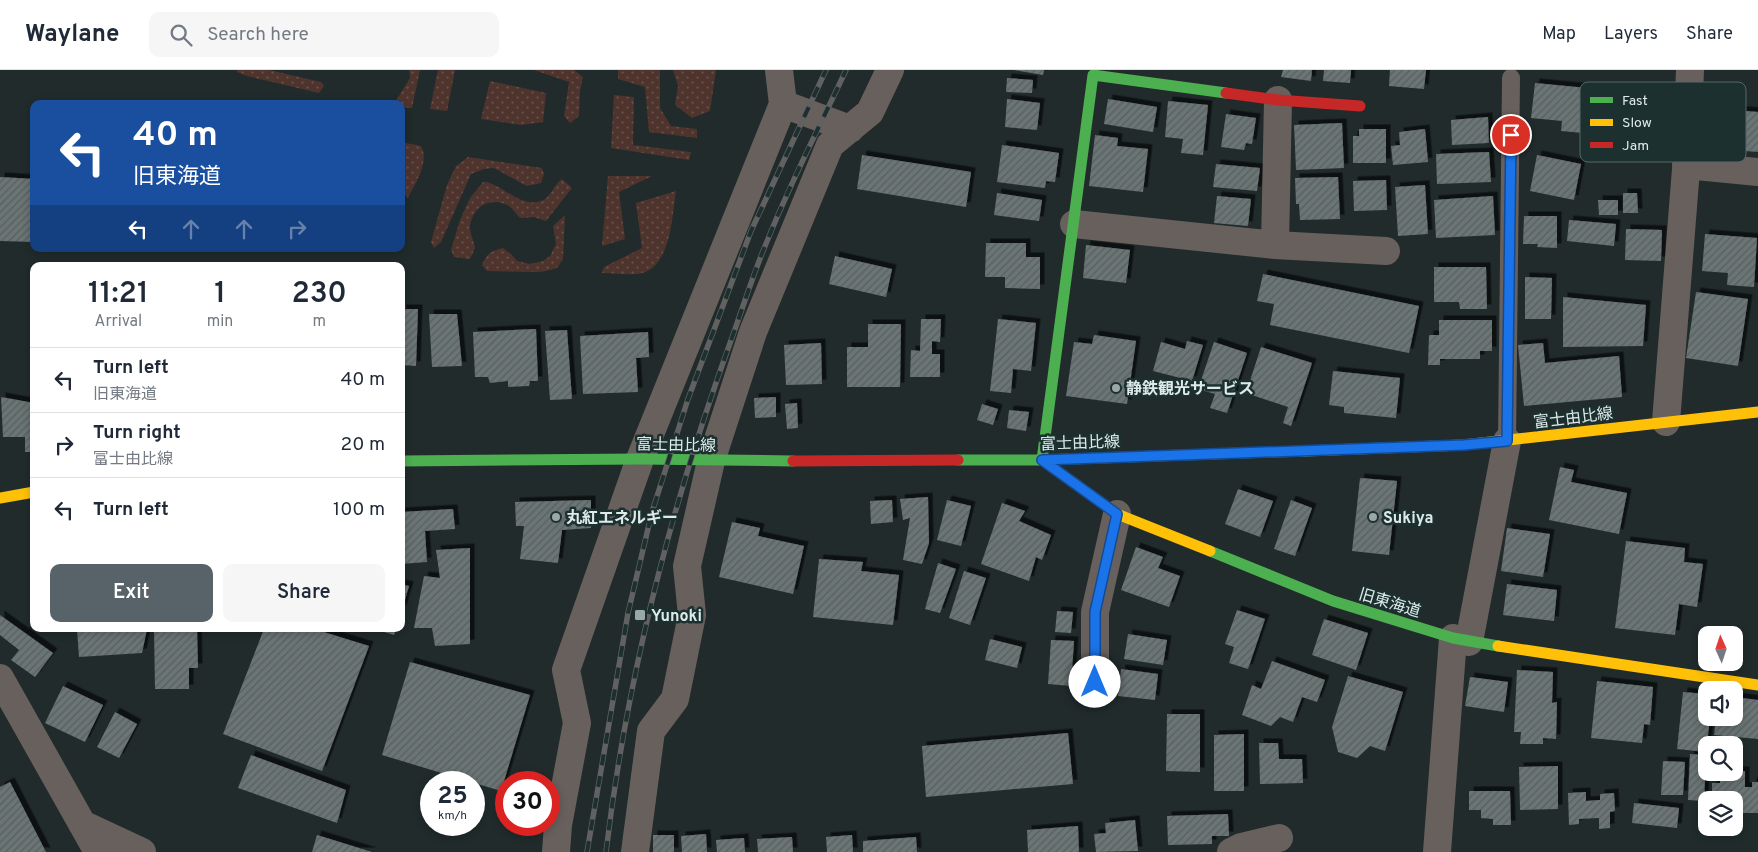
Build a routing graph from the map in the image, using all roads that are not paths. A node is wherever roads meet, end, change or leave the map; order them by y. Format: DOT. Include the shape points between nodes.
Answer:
graph roads {
  1 [pos="779,70"];
  2 [pos="890,70"];
  3 [pos="1511,78"];
  4 [pos="1278,100"];
  5 [pos="783,104"];
  6 [pos="1360,106"];
  7 [pos="850,129"];
  8 [pos="1686,162"];
  9 [pos="1686,165"];
  10 [pos="1758,172"];
  11 [pos="1074,224"];
  12 [pos="1275,245"];
  13 [pos="1386,251"];
  14 [pos="1758,412"];
  15 [pos="1666,422"];
  16 [pos="1507,441"];
  17 [pos="640,459"];
  18 [pos="1042,460"];
  19 [pos="405,461"];
  20 [pos="711,461"];
  21 [pos="30,493"];
  22 [pos="0,498"];
  23 [pos="1117,514"];
  24 [pos="1461,640"];
  25 [pos="0,678"];
  26 [pos="1095,682"];
  27 [pos="1758,685"];
  28 [pos="82,824"];
  29 [pos="1279,838"];
  30 [pos="98,852"];
  31 [pos="142,852"];
  32 [pos="556,852"];
  33 [pos="635,852"];
  34 [pos="1231,852"];
  35 [pos="1437,852"];
  1 -- 5 [label="street"];
  2 -- 7 [label="street" via="870,112"];
  3 -- 16 [label="lane"];
  4 -- 6 [label="street"];
  4 -- 11 [label="street" via="1093,74"];
  4 -- 12 [label="street"];
  5 -- 7 [label="street"];
  5 -- 17 [label="street"];
  7 -- 20 [label="street" via="830,145 753,332"];
  8 -- 9 [label="street"];
  9 -- 10 [label="street"];
  9 -- 15 [label="street"];
  11 -- 12 [label="street"];
  11 -- 18 [label="street"];
  12 -- 13 [label="street"];
  14 -- 15 [label="street, 富士由比線"];
  15 -- 16 [label="street, 富士由比線"];
  16 -- 18 [label="street, 富士由比線"];
  16 -- 24 [label="street"];
  17 -- 19 [label="street, 富士由比線"];
  17 -- 20 [label="street, 富士由比線"];
  17 -- 32 [label="street" via="566,670 577,723"];
  18 -- 20 [label="street, 富士由比線"];
  18 -- 23 [label="street, 旧東海道"];
  20 -- 33 [label="street" via="687,566 692,615 675,699 651,731"];
  21 -- 22 [label="street"];
  23 -- 24 [label="street, 旧東海道" via="1333,602"];
  23 -- 26 [label="street" via="1095,612"];
  24 -- 27 [label="street, 旧東海道"];
  24 -- 35 [label="street"];
  25 -- 28 [label="street"];
  28 -- 30 [label="street"];
  28 -- 31 [label="street"];
  29 -- 34 [label="street" via="1241,846"];
}
